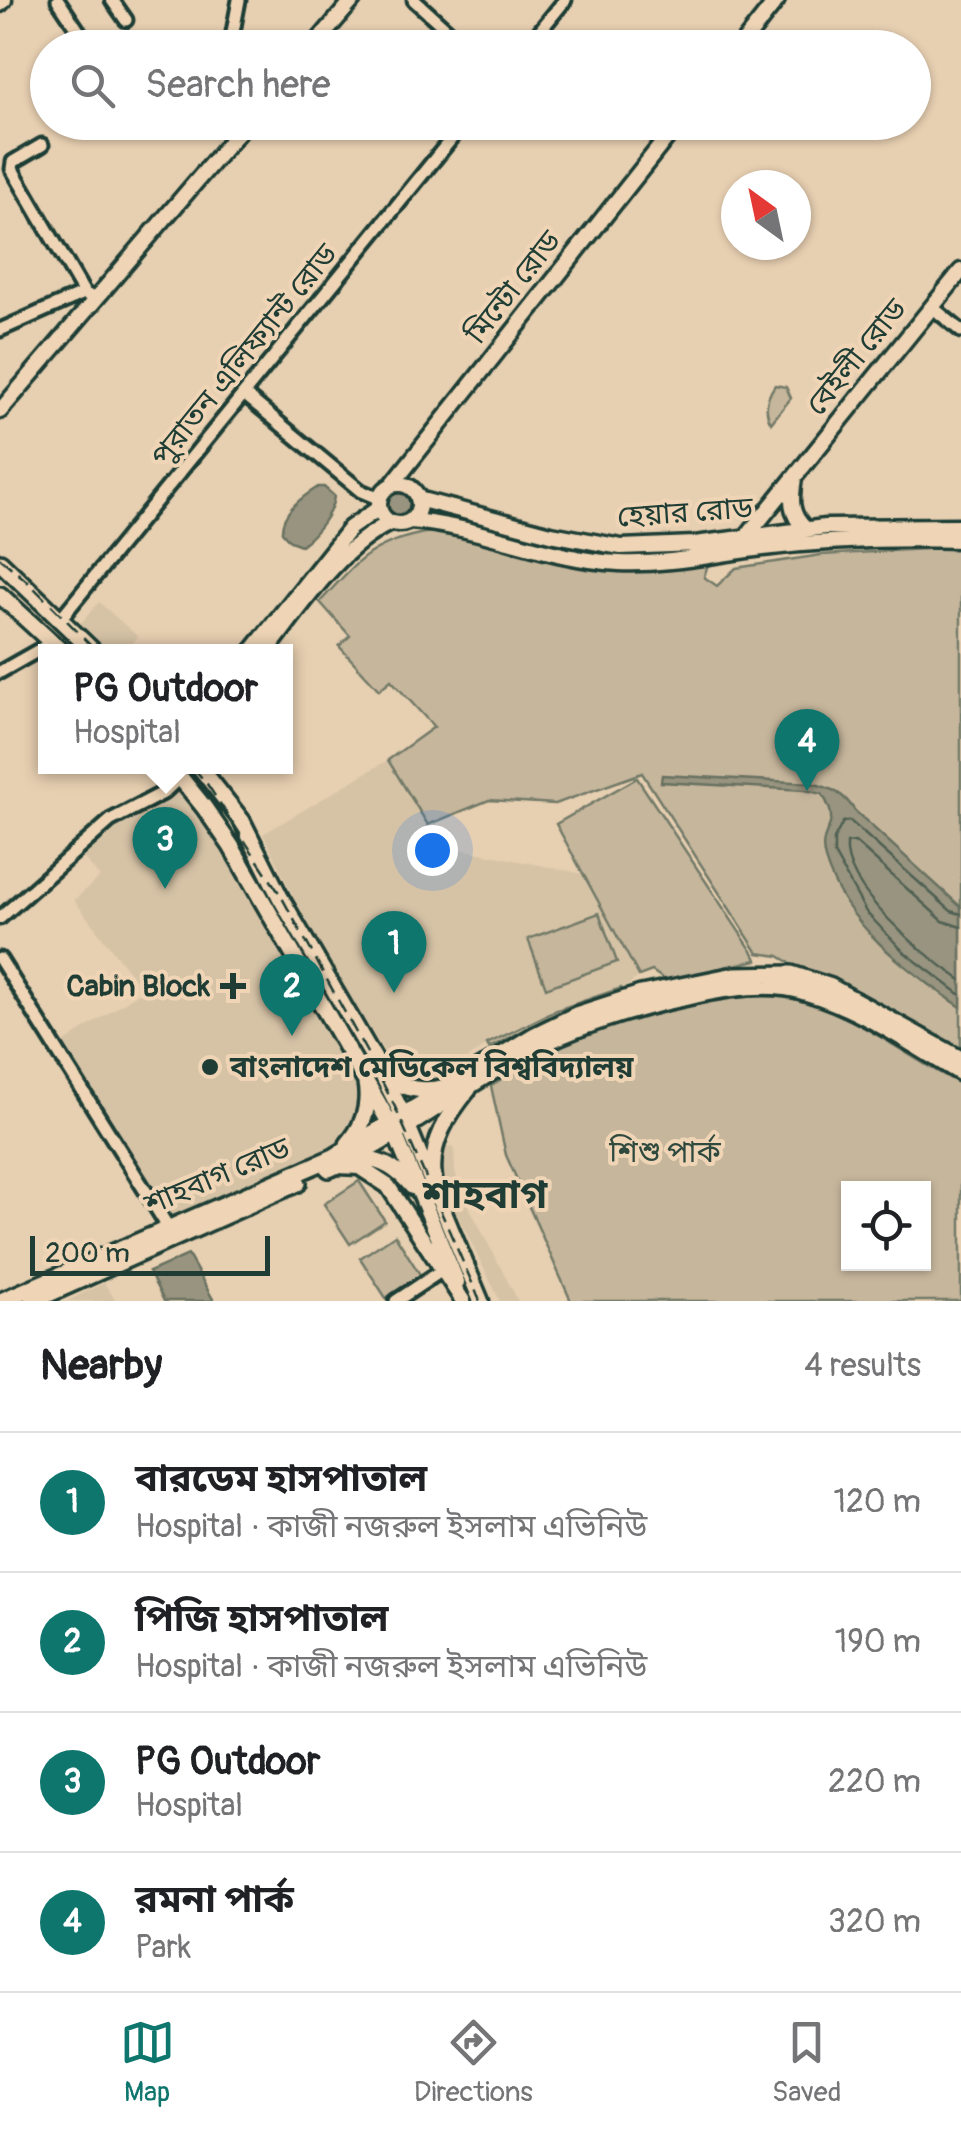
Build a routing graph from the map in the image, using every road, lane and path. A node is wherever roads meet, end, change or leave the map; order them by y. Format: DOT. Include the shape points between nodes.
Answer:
graph roads {
  1 [pos="58,0"];
  2 [pos="112,0"];
  3 [pos="240,0"];
  4 [pos="353,0"];
  5 [pos="414,0"];
  6 [pos="564,0"];
  7 [pos="777,0"];
  8 [pos="126,20"];
  9 [pos="78,30"];
  10 [pos="234,30"];
  11 [pos="327,30"];
  12 [pos="447,30"];
  13 [pos="540,30"];
  14 [pos="753,30"];
  15 [pos="231,140"];
  16 [pos="450,140"];
  17 [pos="664,140"];
  18 [pos="42,144"];
  19 [pos="961,271"];
  20 [pos="90,296"];
  21 [pos="932,307"];
  22 [pos="0,330"];
  23 [pos="961,331"];
  24 [pos="244,394"];
  25 [pos="0,411"];
  26 [pos="405,467"];
  27 [pos="794,477"];
  28 [pos="391,486"];
  29 [pos="408,486"];
  30 [pos="364,493"];
  31 [pos="418,498"];
  32 [pos="380,503"];
  33 [pos="362,518"];
  34 [pos="410,522"];
  35 [pos="390,523"];
  36 [pos="961,526"];
  37 [pos="806,529"];
  38 [pos="746,538"];
  39 [pos="961,540"];
  40 [pos="0,562"];
  41 [pos="0,595"];
  42 [pos="61,618"];
  43 [pos="54,644"];
  44 [pos="86,644"];
  45 [pos="258,644"];
  46 [pos="273,644"];
  47 [pos="38,655"];
  48 [pos="0,672"];
  49 [pos="174,774"];
  50 [pos="177,774"];
  51 [pos="207,774"];
  52 [pos="0,918"];
  53 [pos="0,959"];
  54 [pos="961,1059"];
  55 [pos="369,1066"];
  56 [pos="961,1073"];
  57 [pos="467,1084"];
  58 [pos="399,1125"];
  59 [pos="335,1161"];
  60 [pos="436,1192"];
  61 [pos="421,1200"];
  62 [pos="168,1226"];
  63 [pos="441,1271"];
  64 [pos="2,1301"];
  65 [pos="32,1301"];
  66 [pos="396,1301"];
  67 [pos="464,1301"];
  68 [pos="481,1301"];
  1 -- 9 [label="street"];
  2 -- 8 [label="street"];
  3 -- 10 [label="street"];
  4 -- 11 [label="main road"];
  5 -- 12 [label="street"];
  6 -- 13 [label="street"];
  7 -- 14 [label="main road"];
  15 -- 20 [label="main road"];
  16 -- 24 [label="street, পুরাতন এলিফ্যান্ট রোড"];
  17 -- 26 [label="main road, মিন্টো রোড"];
  18 -- 20 [label="street" via="12,169"];
  19 -- 21 [label="main road, বেইলী রোড"];
  20 -- 22 [label="street"];
  20 -- 25 [label="main road"];
  21 -- 23 [label="street"];
  21 -- 27 [label="main road, বেইলী রোড"];
  24 -- 30 [label="street"];
  24 -- 42 [label="street, পুরাতন এলিফ্যান্ট রোড"];
  26 -- 28 [label="main road, মিন্টো রোড"];
  26 -- 29 [label="main road"];
  27 -- 37 [label="main road" via="792,509"];
  27 -- 38 [label="main road, বেইলী রোড"];
  28 -- 29 [label="main road"];
  28 -- 32 [label="main road"];
  29 -- 31 [label="main road"];
  30 -- 32 [label="street"];
  30 -- 33 [label="street"];
  31 -- 34 [label="main road"];
  31 -- 38 [label="main road, হেয়ার রোড" via="621,547"];
  32 -- 33 [label="main road"];
  32 -- 35 [label="main road"];
  33 -- 45 [label="main road"];
  34 -- 35 [label="main road"];
  34 -- 39 [label="main road" via="615,563 842,541"];
  35 -- 46 [label="main road" via="346,555"];
  36 -- 37 [label="main road, হেয়ার রোড"];
  37 -- 38 [label="main road, হেয়ার রোড"];
  40 -- 42 [label="highway"];
  41 -- 43 [label="highway"];
  42 -- 44 [label="highway"];
  47 -- 48 [label="street"];
  49 -- 52 [label="street" via="162,793 111,820"];
  50 -- 55 [label="highway" via="231,846"];
  51 -- 55 [label="highway" via="242,821"];
  53 -- 62 [label="street"];
  54 -- 57 [label="highway" via="831,987 763,973 691,982 586,1012 535,1035"];
  55 -- 57 [label="highway" via="412,1089"];
  55 -- 58 [label="highway"];
  55 -- 59 [label="highway" via="362,1122"];
  56 -- 57 [label="highway" via="856,1013 805,992 766,986 671,1000 576,1028"];
  57 -- 58 [label="highway, শাহবাগ রোড"];
  57 -- 60 [label="main road" via="437,1141"];
  58 -- 59 [label="highway, শাহবাগ রোড"];
  58 -- 60 [label="main road"];
  58 -- 61 [label="main road"];
  59 -- 61 [label="main road" via="383,1163 410,1182"];
  59 -- 62 [label="highway, শাহবাগ রোড"];
  59 -- 63 [label="main road" via="388,1186"];
  59 -- 65 [label="highway, শাহবাগ রোড"];
  60 -- 68 [label="main road"];
  61 -- 67 [label="main road"];
  62 -- 64 [label="highway, শাহবাগ রোড"];
  63 -- 66 [label="street"];
  63 -- 67 [label="main road"];
}
